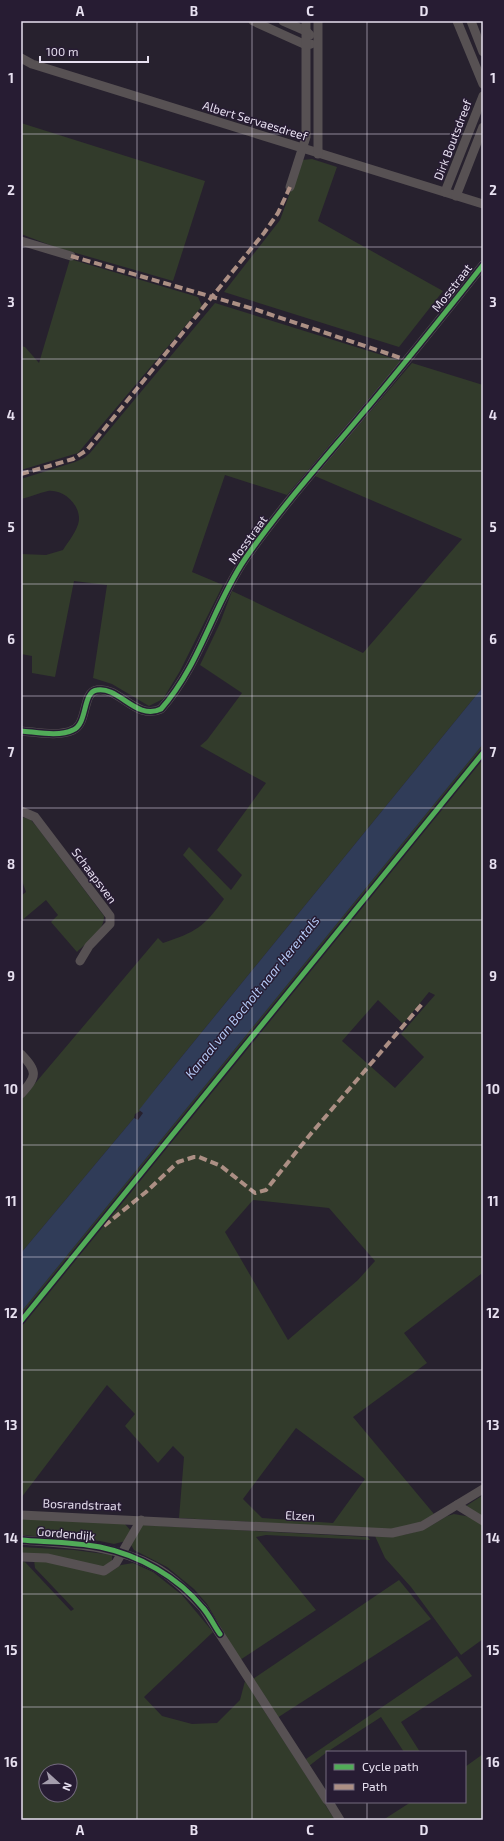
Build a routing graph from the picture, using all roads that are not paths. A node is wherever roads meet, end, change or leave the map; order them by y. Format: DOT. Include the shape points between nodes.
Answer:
graph roads {
  1 [pos="252,21"];
  2 [pos="284,21"];
  3 [pos="306,21"];
  4 [pos="318,21"];
  5 [pos="457,21"];
  6 [pos="471,21"];
  7 [pos="306,31"];
  8 [pos="319,42"];
  9 [pos="306,44"];
  10 [pos="483,52"];
  11 [pos="21,58"];
  12 [pos="483,84"];
  13 [pos="483,96"];
  14 [pos="483,127"];
  15 [pos="303,149"];
  16 [pos="318,154"];
  17 [pos="290,186"];
  18 [pos="445,192"];
  19 [pos="456,196"];
  20 [pos="483,204"];
  21 [pos="21,241"];
  22 [pos="72,256"];
  23 [pos="483,265"];
  24 [pos="21,731"];
  25 [pos="21,812"];
  26 [pos="80,961"];
  27 [pos="21,1054"];
  28 [pos="21,1094"];
  29 [pos="483,1489"];
  30 [pos="457,1505"];
  31 [pos="21,1515"];
  32 [pos="141,1520"];
  33 [pos="483,1521"];
  34 [pos="21,1540"];
  35 [pos="124,1553"];
  36 [pos="21,1556"];
  37 [pos="326,1798"];
  38 [pos="329,1803"];
  39 [pos="340,1820"];
  1 -- 9 [label="street"];
  2 -- 7 [label="street"];
  3 -- 7 [label="street"];
  4 -- 8 [label="street"];
  5 -- 12 [label="street"];
  6 -- 10 [label="street"];
  7 -- 8 [label="street"];
  7 -- 9 [label="street"];
  8 -- 9 [label="street"];
  8 -- 16 [label="street"];
  9 -- 15 [label="street" via="306,137"];
  11 -- 15 [label="street, Albert Servaesdreef" via="32,64"];
  13 -- 18 [label="street, Dirk Boutsdreef"];
  14 -- 19 [label="street, Dirk Boutsdreef"];
  15 -- 16 [label="street, Albert Servaesdreef"];
  15 -- 17 [label="street"];
  16 -- 18 [label="street, Albert Servaesdreef"];
  18 -- 19 [label="street, Albert Servaesdreef"];
  19 -- 20 [label="street, Albert Servaesdreef"];
  21 -- 22 [label="street"];
  23 -- 24 [label="street, Mosstraat" via="246,557 193,662 161,709 155,712 145,711 98,689 89,696 82,720 72,731"];
  25 -- 26 [label="street, Schaapsven" via="35,817 110,916 110,924 89,946"];
  27 -- 28 [label="street" via="34,1071 32,1081"];
  29 -- 30 [label="street, Elzen"];
  30 -- 32 [label="street, Elzen" via="422,1526 392,1533"];
  30 -- 33 [label="street"];
  31 -- 32 [label="street, Bosrandstraat"];
  32 -- 35 [label="street"];
  34 -- 35 [label="street, Gordendijk" via="98,1547"];
  35 -- 36 [label="street" via="116,1563 104,1571 47,1558"];
  35 -- 37 [label="street, Gordendijk" via="155,1567 203,1608"];
  38 -- 39 [label="street, Gordendijk"];
}
